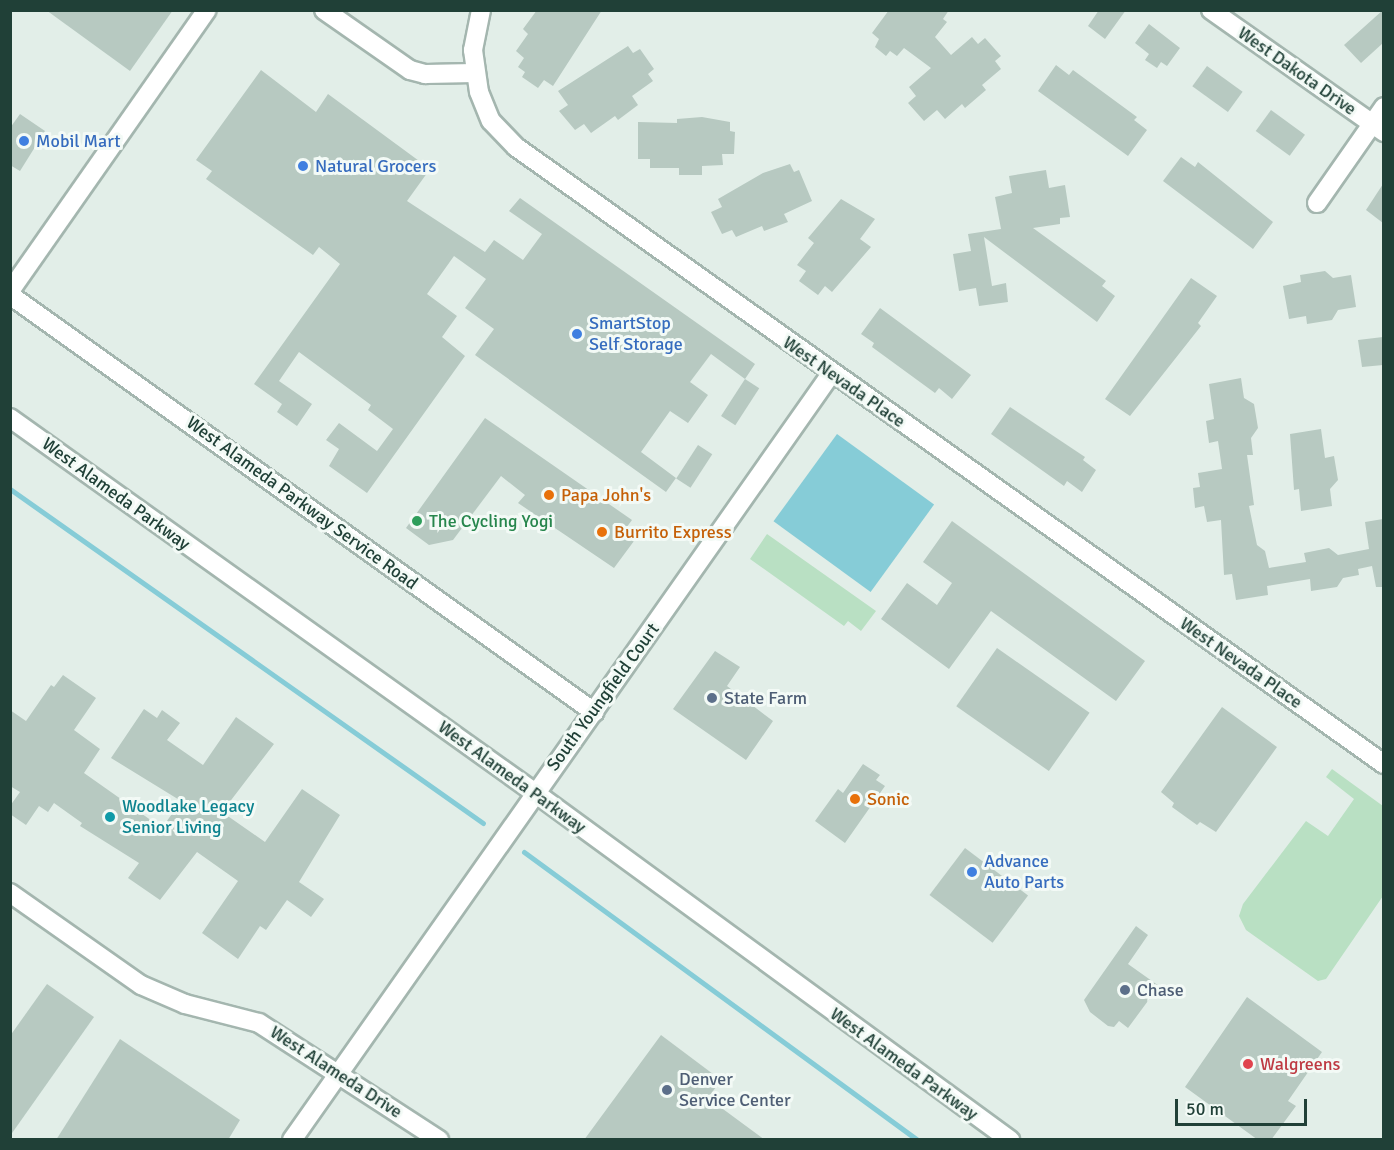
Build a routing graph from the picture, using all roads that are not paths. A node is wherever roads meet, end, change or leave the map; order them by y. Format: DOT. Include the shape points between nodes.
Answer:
graph roads {
  1 [pos="207,10"];
  2 [pos="324,10"];
  3 [pos="481,10"];
  4 [pos="1211,10"];
  5 [pos="474,73"];
  6 [pos="1383,106"];
  7 [pos="1378,128"];
  8 [pos="1317,203"];
  9 [pos="10,293"];
  10 [pos="831,374"];
  11 [pos="10,418"];
  12 [pos="594,712"];
  13 [pos="1383,764"];
  14 [pos="534,792"];
  15 [pos="10,893"];
  16 [pos="339,1071"];
  17 [pos="292,1140"];
  18 [pos="439,1140"];
  19 [pos="1010,1140"];
  1 -- 9 [label="street"];
  2 -- 5 [label="street" via="410,69 425,74"];
  3 -- 5 [label="street, West Nevada Place" via="474,32"];
  4 -- 7 [label="street, West Dakota Drive"];
  5 -- 10 [label="street, West Nevada Place" via="491,121 516,147"];
  6 -- 7 [label="street"];
  7 -- 8 [label="street"];
  9 -- 12 [label="street, West Alameda Parkway Service Road"];
  10 -- 12 [label="street, South Youngfield Court"];
  10 -- 13 [label="street, West Nevada Place"];
  11 -- 14 [label="street, West Alameda Parkway"];
  12 -- 14 [label="street, South Youngfield Court"];
  14 -- 16 [label="street, South Youngfield Court"];
  14 -- 19 [label="street, West Alameda Parkway"];
  15 -- 16 [label="street, West Alameda Drive" via="141,985 185,1004 259,1023"];
  16 -- 17 [label="street, South Youngfield Court"];
  16 -- 18 [label="street, West Alameda Drive"];
}
